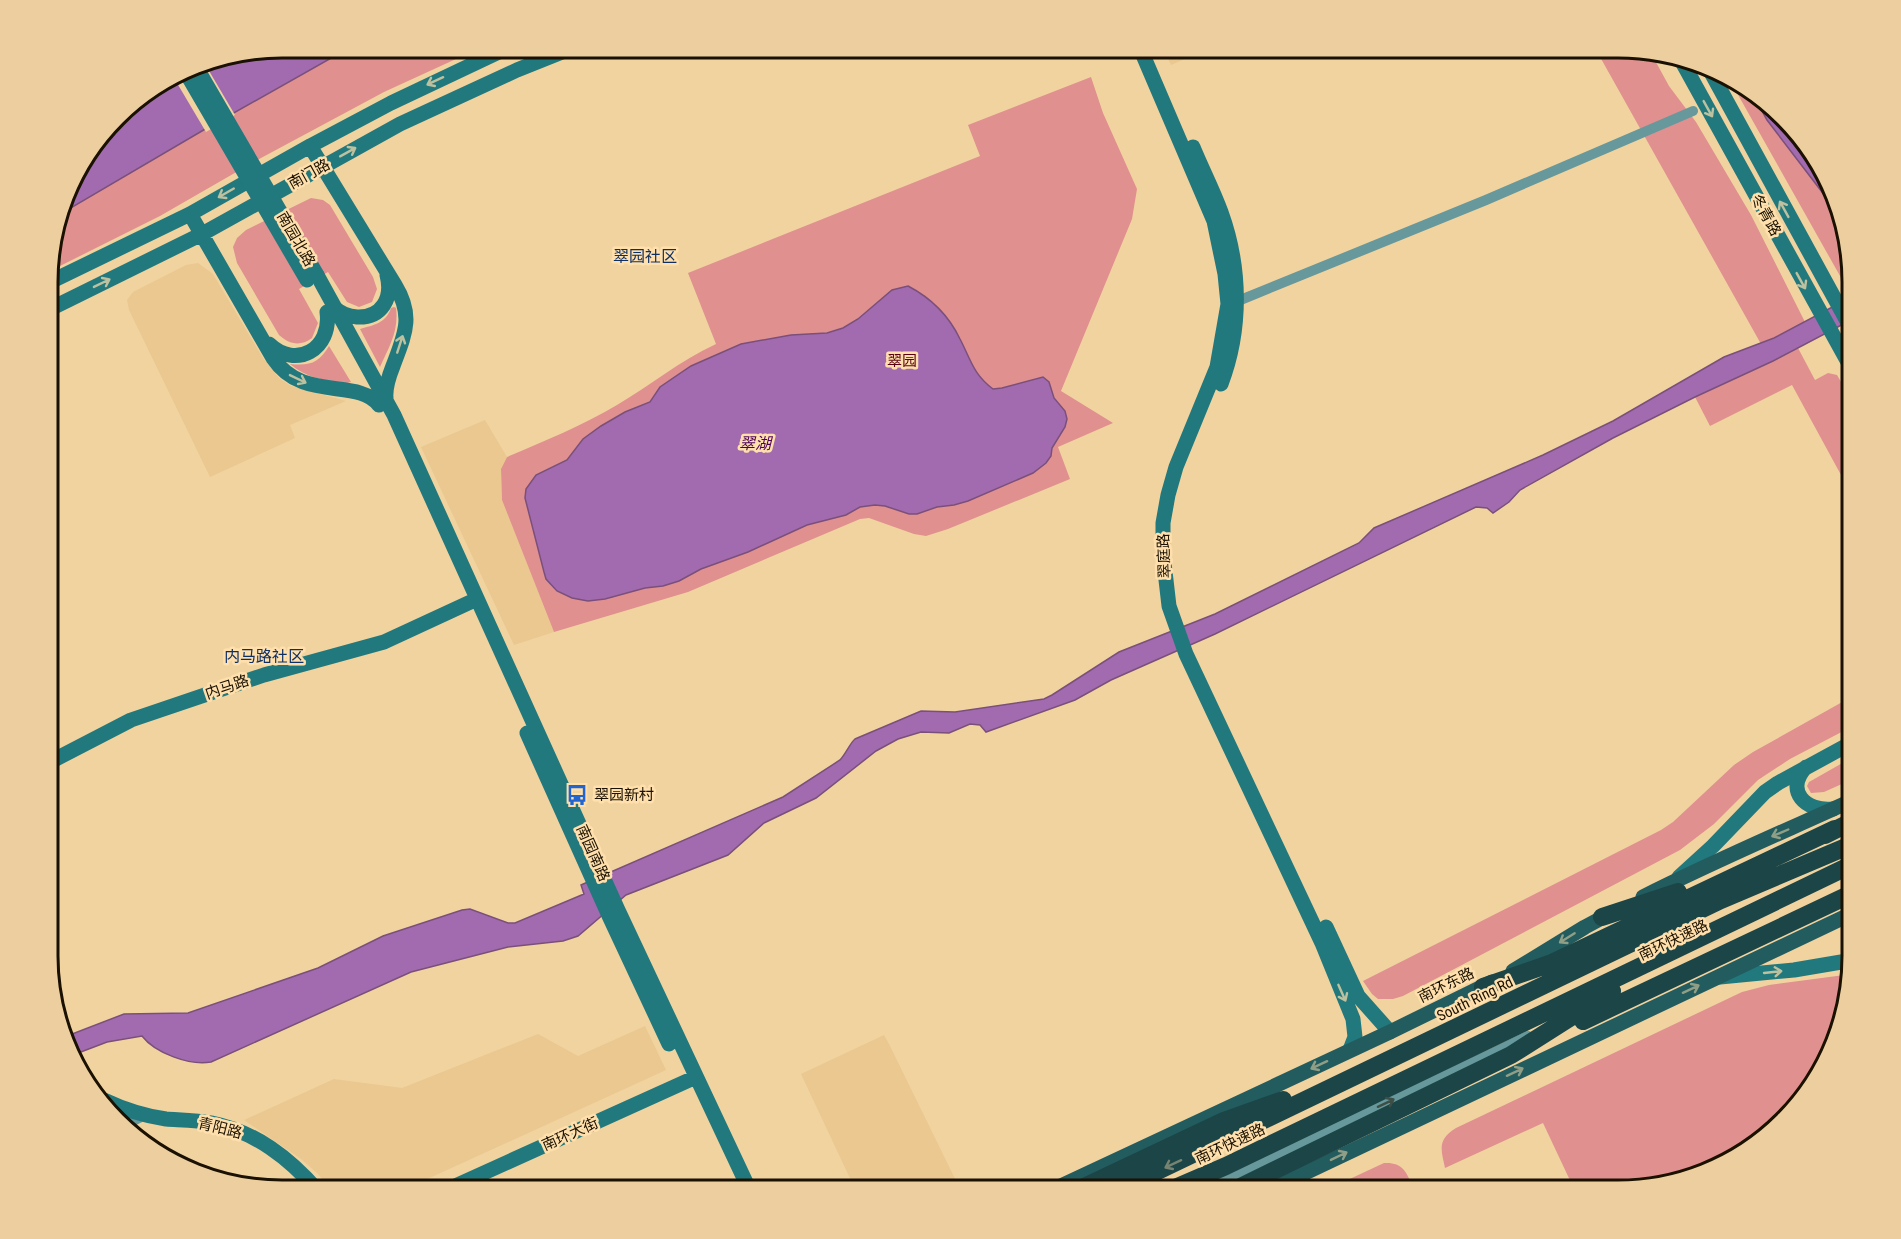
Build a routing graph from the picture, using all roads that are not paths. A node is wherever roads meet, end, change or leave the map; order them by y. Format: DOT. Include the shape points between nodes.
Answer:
graph roads {
  1 [pos="485,58"];
  2 [pos="547,58"];
  3 [pos="1144,58"];
  4 [pos="1155,58"];
  5 [pos="1686,69"];
  6 [pos="200,75"];
  7 [pos="190,79"];
  8 [pos="1715,81"];
  9 [pos="1693,111"];
  10 [pos="310,146"];
  11 [pos="323,166"];
  12 [pos="190,214"];
  13 [pos="202,234"];
  14 [pos="383,267"];
  15 [pos="312,277"];
  16 [pos="58,278"];
  17 [pos="1238,301"];
  18 [pos="58,305"];
  19 [pos="331,310"];
  20 [pos="1842,313"];
  21 [pos="261,336"];
  22 [pos="1842,352"];
  23 [pos="386,410"];
  24 [pos="473,601"];
  25 [pos="1179,622"];
  26 [pos="1191,652"];
  27 [pos="1842,747"];
  28 [pos="58,758"];
  29 [pos="1806,767"];
  30 [pos="1842,805"];
  31 [pos="1833,809"];
  32 [pos="1842,826"];
  33 [pos="1842,848"];
  34 [pos="1765,866"];
  35 [pos="1842,869"];
  36 [pos="1842,870"];
  37 [pos="1675,881"];
  38 [pos="1842,895"];
  39 [pos="1842,897"];
  40 [pos="1721,900"];
  41 [pos="1602,917"];
  42 [pos="1842,918"];
  43 [pos="1730,933"];
  44 [pos="1842,962"];
  45 [pos="1634,978"];
  46 [pos="1714,978"];
  47 [pos="1484,987"];
  48 [pos="1574,1014"];
  49 [pos="1390,1032"];
  50 [pos="1500,1033"];
  51 [pos="1350,1050"];
  52 [pos="1511,1055"];
  53 [pos="1370,1070"];
  54 [pos="692,1079"];
  55 [pos="1283,1100"];
  56 [pos="115,1105"];
  57 [pos="147,1114"];
  58 [pos="131,1122"];
  59 [pos="1226,1166"];
  60 [pos="307,1180"];
  61 [pos="468,1180"];
  62 [pos="733,1180"];
  63 [pos="744,1180"];
  64 [pos="1073,1180"];
  65 [pos="1099,1180"];
  66 [pos="1139,1180"];
  67 [pos="1194,1180"];
  68 [pos="1203,1180"];
  69 [pos="1223,1180"];
  70 [pos="1255,1180"];
  71 [pos="1290,1180"];
  1 -- 10 [label="main road, 南门路, one-way"];
  11 -- 2 [label="main road, 南门路, one-way" via="430,109"];
  3 -- 25 [label="main road, 翠庭路" via="1214,222 1228,304 1217,367 1176,467 1163,524 1169,606"];
  4 -- 17 [label="main road, 翠庭路" via="1221,212"];
  5 -- 22 [label="main road, 冬青路, one-way"];
  6 -- 15 [label="main road, 南园北路, bridge"];
  7 -- 15 [label="main road, 南园北路, bridge"];
  20 -- 8 [label="main road, 冬青路, one-way"];
  9 -- 17 [label="street"];
  10 -- 11 [label="main road"];
  10 -- 12 [label="main road, 南门路, one-way"];
  11 -- 13 [label="main road, 南门路"];
  11 -- 14 [label="main road"];
  12 -- 13 [label="main road"];
  12 -- 16 [label="main road, 南门路"];
  18 -- 13 [label="main road, 南门路, one-way"];
  13 -- 21 [label="main road"];
  14 -- 19 [label="main road" via="389,294 379,311 359,317"];
  23 -- 14 [label="main road, one-way" via="386,385 407,312"];
  15 -- 19 [label="main road, 南园北路"];
  17 -- 25 [label="main road, 翠庭路" via="1229,363 1183,472 1172,522"];
  19 -- 21 [label="main road" via="323,340 306,353 282,354"];
  19 -- 23 [label="main road, 南园北路"];
  21 -- 23 [label="main road, one-way" via="289,375 311,385 372,398"];
  23 -- 24 [label="main road, 南园南路"];
  24 -- 28 [label="main road, 内马路" via="384,642 264,675 131,720"];
  24 -- 54 [label="main road, 南园南路"];
  25 -- 26 [label="main road, 翠庭路"];
  26 -- 49 [label="main road, 翠庭路" via="1358,996"];
  26 -- 51 [label="main road, 翠庭路, one-way" via="1353,1018 1355,1037"];
  27 -- 29 [label="main road"];
  29 -- 31 [label="main road" via="1797,787 1803,801 1813,808"];
  29 -- 37 [label="main road" via="1765,792"];
  30 -- 31 [label="main road, 南环东路"];
  31 -- 37 [label="main road, 南环东路, one-way"];
  32 -- 34 [label="highway"];
  33 -- 40 [label="highway, South Ring Rd"];
  34 -- 40 [label="highway"];
  34 -- 41 [label="highway"];
  34 -- 47 [label="highway" via="1551,963"];
  34 -- 55 [label="highway"];
  35 -- 50 [label="highway, 南环快速路"];
  36 -- 43 [label="highway, 南环快速路"];
  37 -- 41 [label="main road, 南环东路"];
  38 -- 43 [label="highway"];
  39 -- 52 [label="highway"];
  40 -- 53 [label="highway, South Ring Rd"];
  41 -- 47 [label="main road, 南环东路, one-way"];
  42 -- 46 [label="main road"];
  43 -- 45 [label="highway, 南环快速路"];
  46 -- 44 [label="main road, one-way"];
  45 -- 48 [label="highway"];
  45 -- 50 [label="highway, 南环快速路"];
  71 -- 46 [label="main road, one-way"];
  47 -- 49 [label="main road, 南环东路"];
  48 -- 52 [label="highway"];
  69 -- 48 [label="street, one-way"];
  49 -- 51 [label="main road, 南环东路"];
  50 -- 59 [label="highway, 南环快速路"];
  51 -- 64 [label="main road, 南环东路, one-way"];
  52 -- 70 [label="highway"];
  53 -- 55 [label="highway"];
  53 -- 66 [label="highway, South Ring Rd, one-way"];
  54 -- 61 [label="main road, 南环大街"];
  54 -- 62 [label="main road, 南园南路"];
  54 -- 63 [label="main road, 南园南路"];
  55 -- 65 [label="highway" via="1224,1121"];
  56 -- 57 [label="main road, 青阳路"];
  57 -- 58 [label="street"];
  57 -- 60 [label="main road, 青阳路" via="238,1130 280,1153"];
  59 -- 67 [label="highway, 南环快速路"];
  59 -- 68 [label="street"];
}
